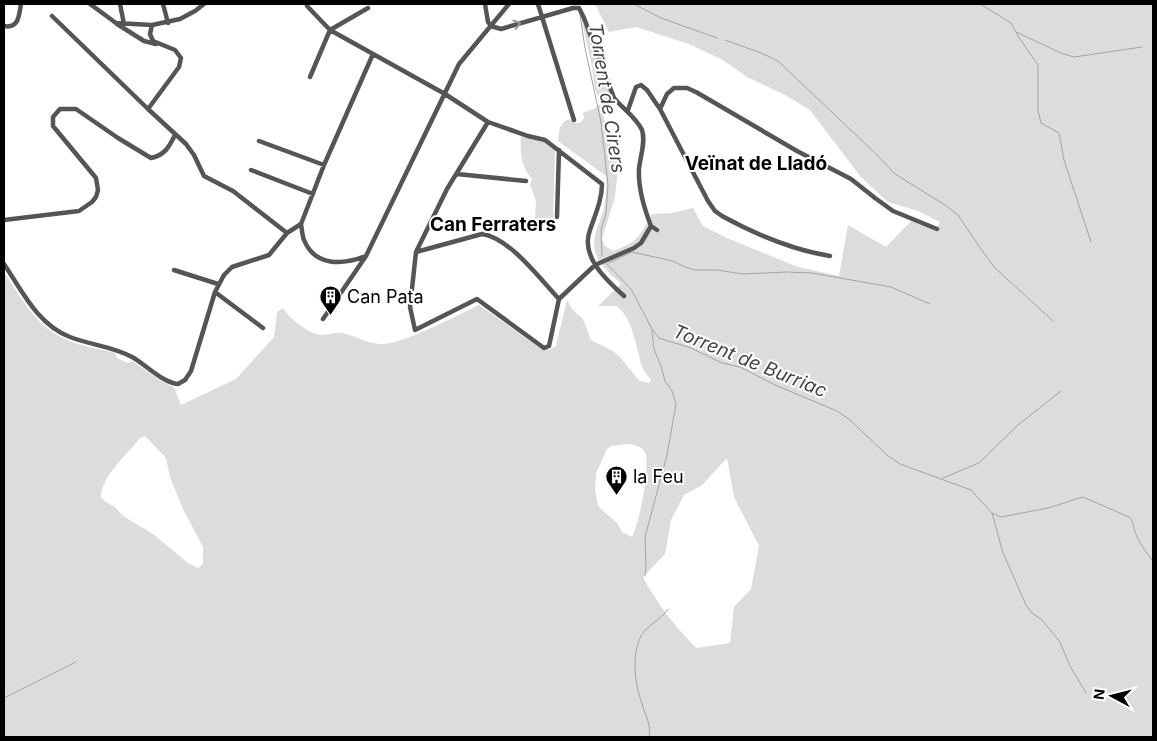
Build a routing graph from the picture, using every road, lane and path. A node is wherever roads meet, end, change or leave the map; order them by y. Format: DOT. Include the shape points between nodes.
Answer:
graph roads {
  1 [pos="21,4"];
  2 [pos="90,4"];
  3 [pos="120,4"];
  4 [pos="163,4"];
  5 [pos="204,4"];
  6 [pos="307,4"];
  7 [pos="485,4"];
  8 [pos="509,4"];
  9 [pos="538,4"];
  10 [pos="368,8"];
  11 [pos="52,16"];
  12 [pos="542,16"];
  13 [pos="168,22"];
  14 [pos="116,23"];
  15 [pos="124,24"];
  16 [pos="152,25"];
  17 [pos="4,26"];
  18 [pos="491,26"];
  19 [pos="330,30"];
  20 [pos="160,45"];
  21 [pos="373,54"];
  22 [pos="310,77"];
  23 [pos="444,94"];
  24 [pos="148,109"];
  25 [pos="660,109"];
  26 [pos="628,110"];
  27 [pos="574,120"];
  28 [pos="488,122"];
  29 [pos="175,135"];
  30 [pos="259,142"];
  31 [pos="559,150"];
  32 [pos="324,165"];
  33 [pos="251,170"];
  34 [pos="457,174"];
  35 [pos="526,181"];
  36 [pos="313,194"];
  37 [pos="557,217"];
  38 [pos="4,220"];
  39 [pos="301,224"];
  40 [pos="651,226"];
  41 [pos="937,229"];
  42 [pos="657,230"];
  43 [pos="287,233"];
  44 [pos="416,252"];
  45 [pos="366,256"];
  46 [pos="830,256"];
  47 [pos="4,264"];
  48 [pos="596,265"];
  49 [pos="174,270"];
  50 [pos="218,284"];
  51 [pos="215,292"];
  52 [pos="624,296"];
  53 [pos="559,299"];
  54 [pos="323,319"];
  55 [pos="263,328"];
  1 -- 17 [label="street" via="15,25"];
  2 -- 14 [label="street"];
  3 -- 15 [label="street"];
  4 -- 13 [label="street"];
  5 -- 13 [label="street" via="180,19"];
  6 -- 19 [label="street"];
  7 -- 18 [label="street"];
  8 -- 18 [label="street"];
  9 -- 12 [label="street"];
  10 -- 19 [label="street"];
  11 -- 24 [label="street"];
  18 -- 12 [label="street, one-way" via="501,29"];
  12 -- 26 [label="street" via="578,8 614,98"];
  12 -- 27 [label="street"];
  13 -- 16 [label="street"];
  14 -- 15 [label="street"];
  14 -- 20 [label="street" via="144,41"];
  15 -- 16 [label="street"];
  16 -- 20 [label="street" via="150,34"];
  18 -- 23 [label="street" via="459,64"];
  19 -- 21 [label="street"];
  19 -- 22 [label="street"];
  20 -- 24 [label="street" via="175,50 181,58 179,68"];
  21 -- 23 [label="street"];
  21 -- 32 [label="street"];
  23 -- 28 [label="street"];
  23 -- 45 [label="street"];
  24 -- 29 [label="street"];
  25 -- 26 [label="street" via="641,85 636,88"];
  25 -- 41 [label="street" via="674,88 687,88 851,179 893,211"];
  25 -- 46 [label="street" via="715,210 776,240"];
  26 -- 40 [label="street" via="643,133 640,190"];
  28 -- 31 [label="street" via="545,140"];
  28 -- 34 [label="street"];
  29 -- 38 [label="street" via="160,156 151,158 76,109 60,109 54,117 53,126 96,178 96,197 79,211"];
  29 -- 43 [label="street" via="194,155 204,176 233,191"];
  30 -- 32 [label="street"];
  31 -- 37 [label="street"];
  31 -- 48 [label="street" via="602,184 588,241"];
  32 -- 36 [label="street"];
  33 -- 36 [label="street"];
  34 -- 35 [label="street"];
  34 -- 44 [label="street"];
  36 -- 39 [label="street"];
  39 -- 43 [label="street"];
  39 -- 45 [label="street" via="304,240 316,255 329,262 354,261"];
  40 -- 42 [label="street"];
  40 -- 48 [label="street" via="634,248"];
  43 -- 50 [label="street" via="269,255 232,267"];
  44 -- 53 [label="street" via="482,234 491,236 515,252"];
  44 -- 53 [label="street" via="410,307 415,330 477,299 544,348 550,346"];
  45 -- 54 [label="street"];
  47 -- 51 [label="street" via="38,315 55,329 71,338 124,353 175,384 185,380 191,371"];
  48 -- 52 [label="street"];
  48 -- 53 [label="street"];
  49 -- 50 [label="street"];
  50 -- 51 [label="street"];
  51 -- 55 [label="street"];
}
